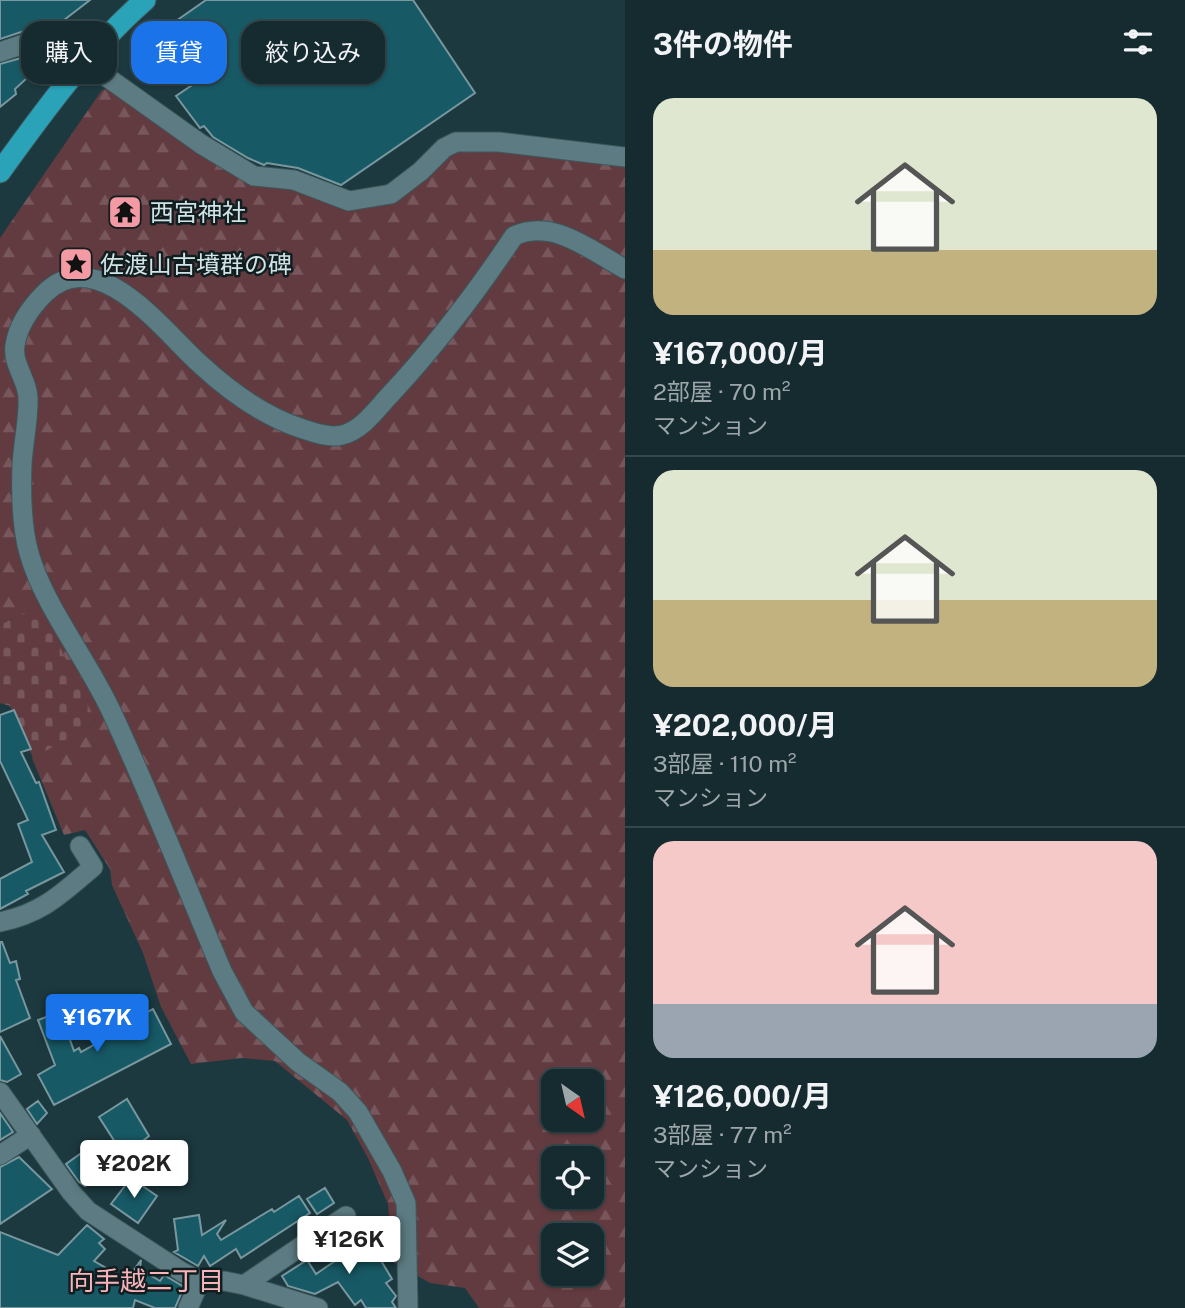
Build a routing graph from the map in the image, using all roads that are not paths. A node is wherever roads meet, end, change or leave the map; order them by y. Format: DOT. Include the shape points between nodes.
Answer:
graph roads {
  1 [pos="145,0"];
  2 [pos="117,28"];
  3 [pos="21,45"];
  4 [pos="0,52"];
  5 [pos="117,83"];
  6 [pos="65,84"];
  7 [pos="625,157"];
  8 [pos="0,172"];
  9 [pos="625,269"];
  10 [pos="80,846"];
  11 [pos="0,922"];
  12 [pos="0,1092"];
  13 [pos="31,1135"];
  14 [pos="0,1155"];
  15 [pos="346,1216"];
  16 [pos="200,1281"];
  17 [pos="244,1285"];
  18 [pos="188,1308"];
  19 [pos="318,1308"];
  20 [pos="408,1308"];
  1 -- 2 [label="highway"];
  3 -- 4 [label="street"];
  5 -- 7 [label="street" via="254,176 294,180 349,201 391,194 456,142 498,142"];
  6 -- 8 [label="highway"];
  9 -- 20 [label="street" via="562,234 538,230 513,236 467,304 407,376 355,430 335,436 285,423 252,405 111,284 81,279 51,288 27,316 14,350 28,396 22,505 27,549 36,575 103,693 222,971 244,1012 358,1112 392,1171 406,1203"];
  10 -- 11 [label="street" via="93,867 45,908"];
  12 -- 13 [label="street"];
  13 -- 14 [label="street"];
  13 -- 16 [label="street" via="88,1211"];
  15 -- 17 [label="street"];
  16 -- 17 [label="street"];
  16 -- 18 [label="street"];
  17 -- 19 [label="street"];
}
